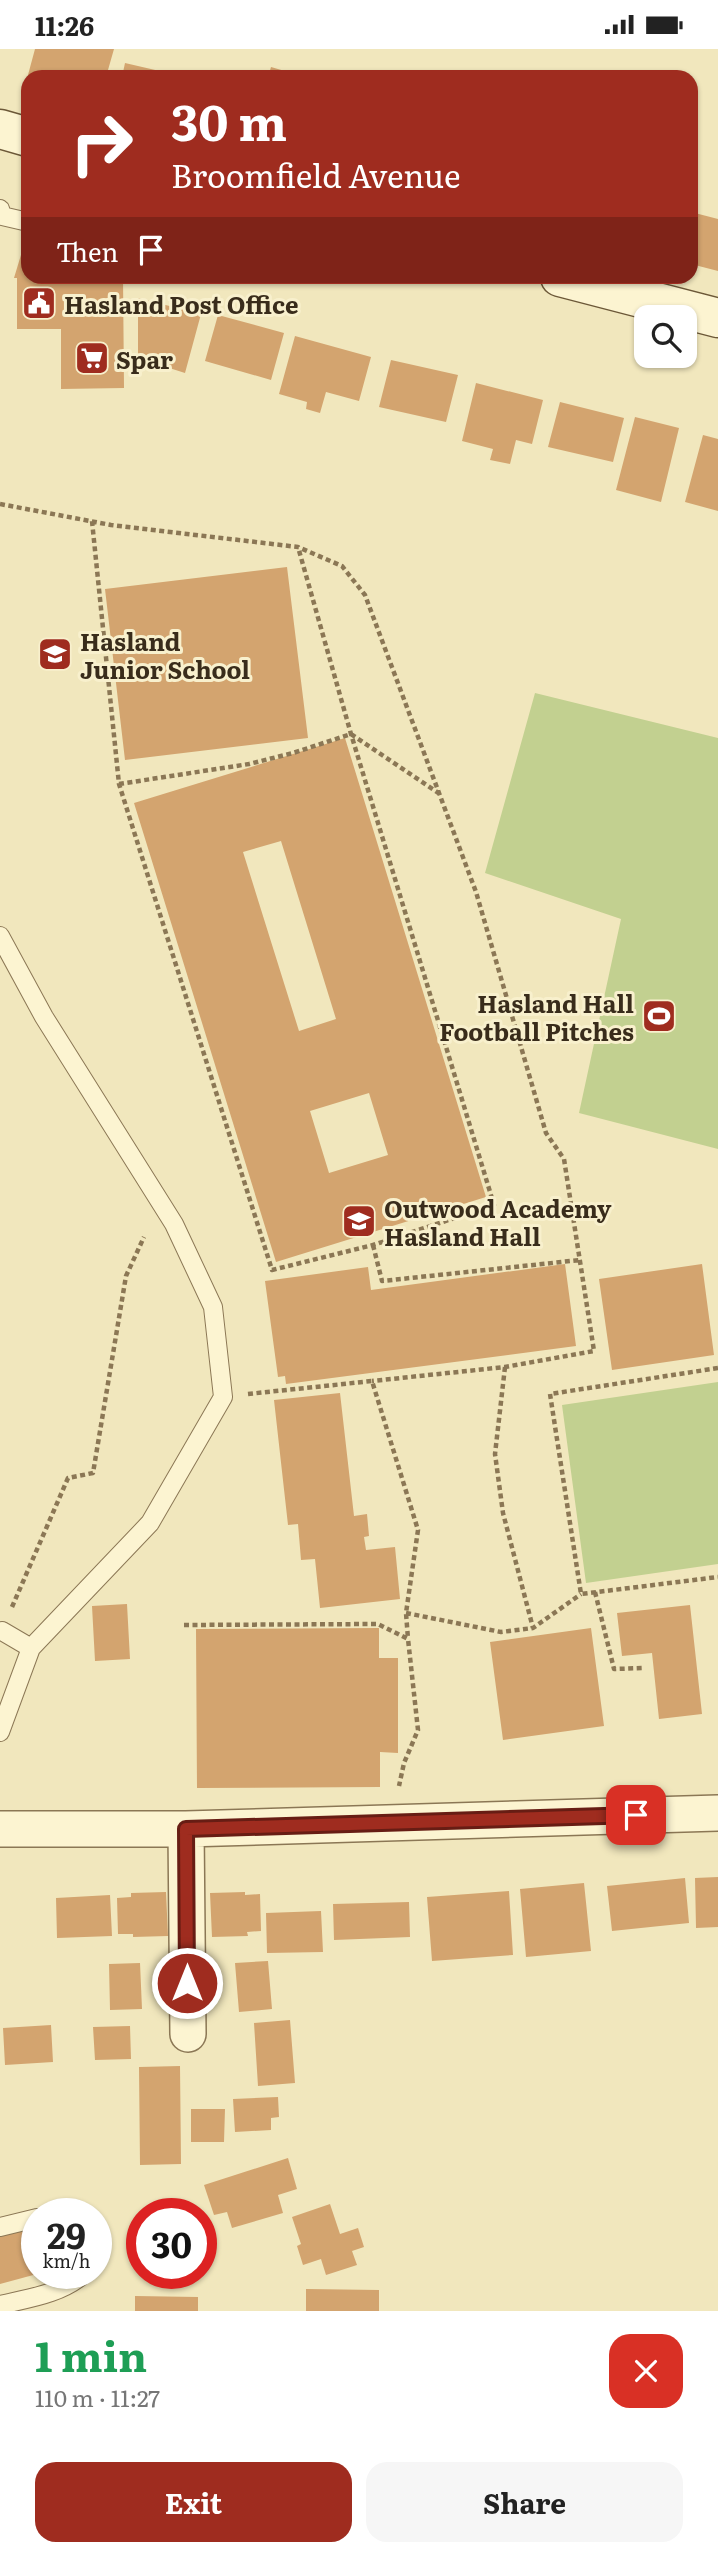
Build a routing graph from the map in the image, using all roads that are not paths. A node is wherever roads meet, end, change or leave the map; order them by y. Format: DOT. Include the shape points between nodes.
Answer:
graph roads {
  1 [pos="0,129"];
  2 [pos="21,135"];
  3 [pos="0,209"];
  4 [pos="21,220"];
  5 [pos="587,284"];
  6 [pos="718,318"];
  7 [pos="0,936"];
  8 [pos="2,1631"];
  9 [pos="31,1648"];
  10 [pos="0,1732"];
  11 [pos="718,1813"];
  12 [pos="0,1829"];
  13 [pos="186,1829"];
  14 [pos="188,2034"];
  15 [pos="21,2221"];
  16 [pos="0,2227"];
  17 [pos="60,2289"];
  18 [pos="0,2305"];
  1 -- 2 [label="main road"];
  3 -- 4 [label="lane" via="2,216"];
  5 -- 6 [label="main road"];
  7 -- 9 [label="lane" via="44,1017 174,1224 213,1307 223,1397 150,1523"];
  8 -- 9 [label="lane"];
  9 -- 10 [label="lane"];
  11 -- 13 [label="street"];
  12 -- 13 [label="street"];
  13 -- 14 [label="street"];
  15 -- 16 [label="lane"];
  17 -- 18 [label="lane"];
}
